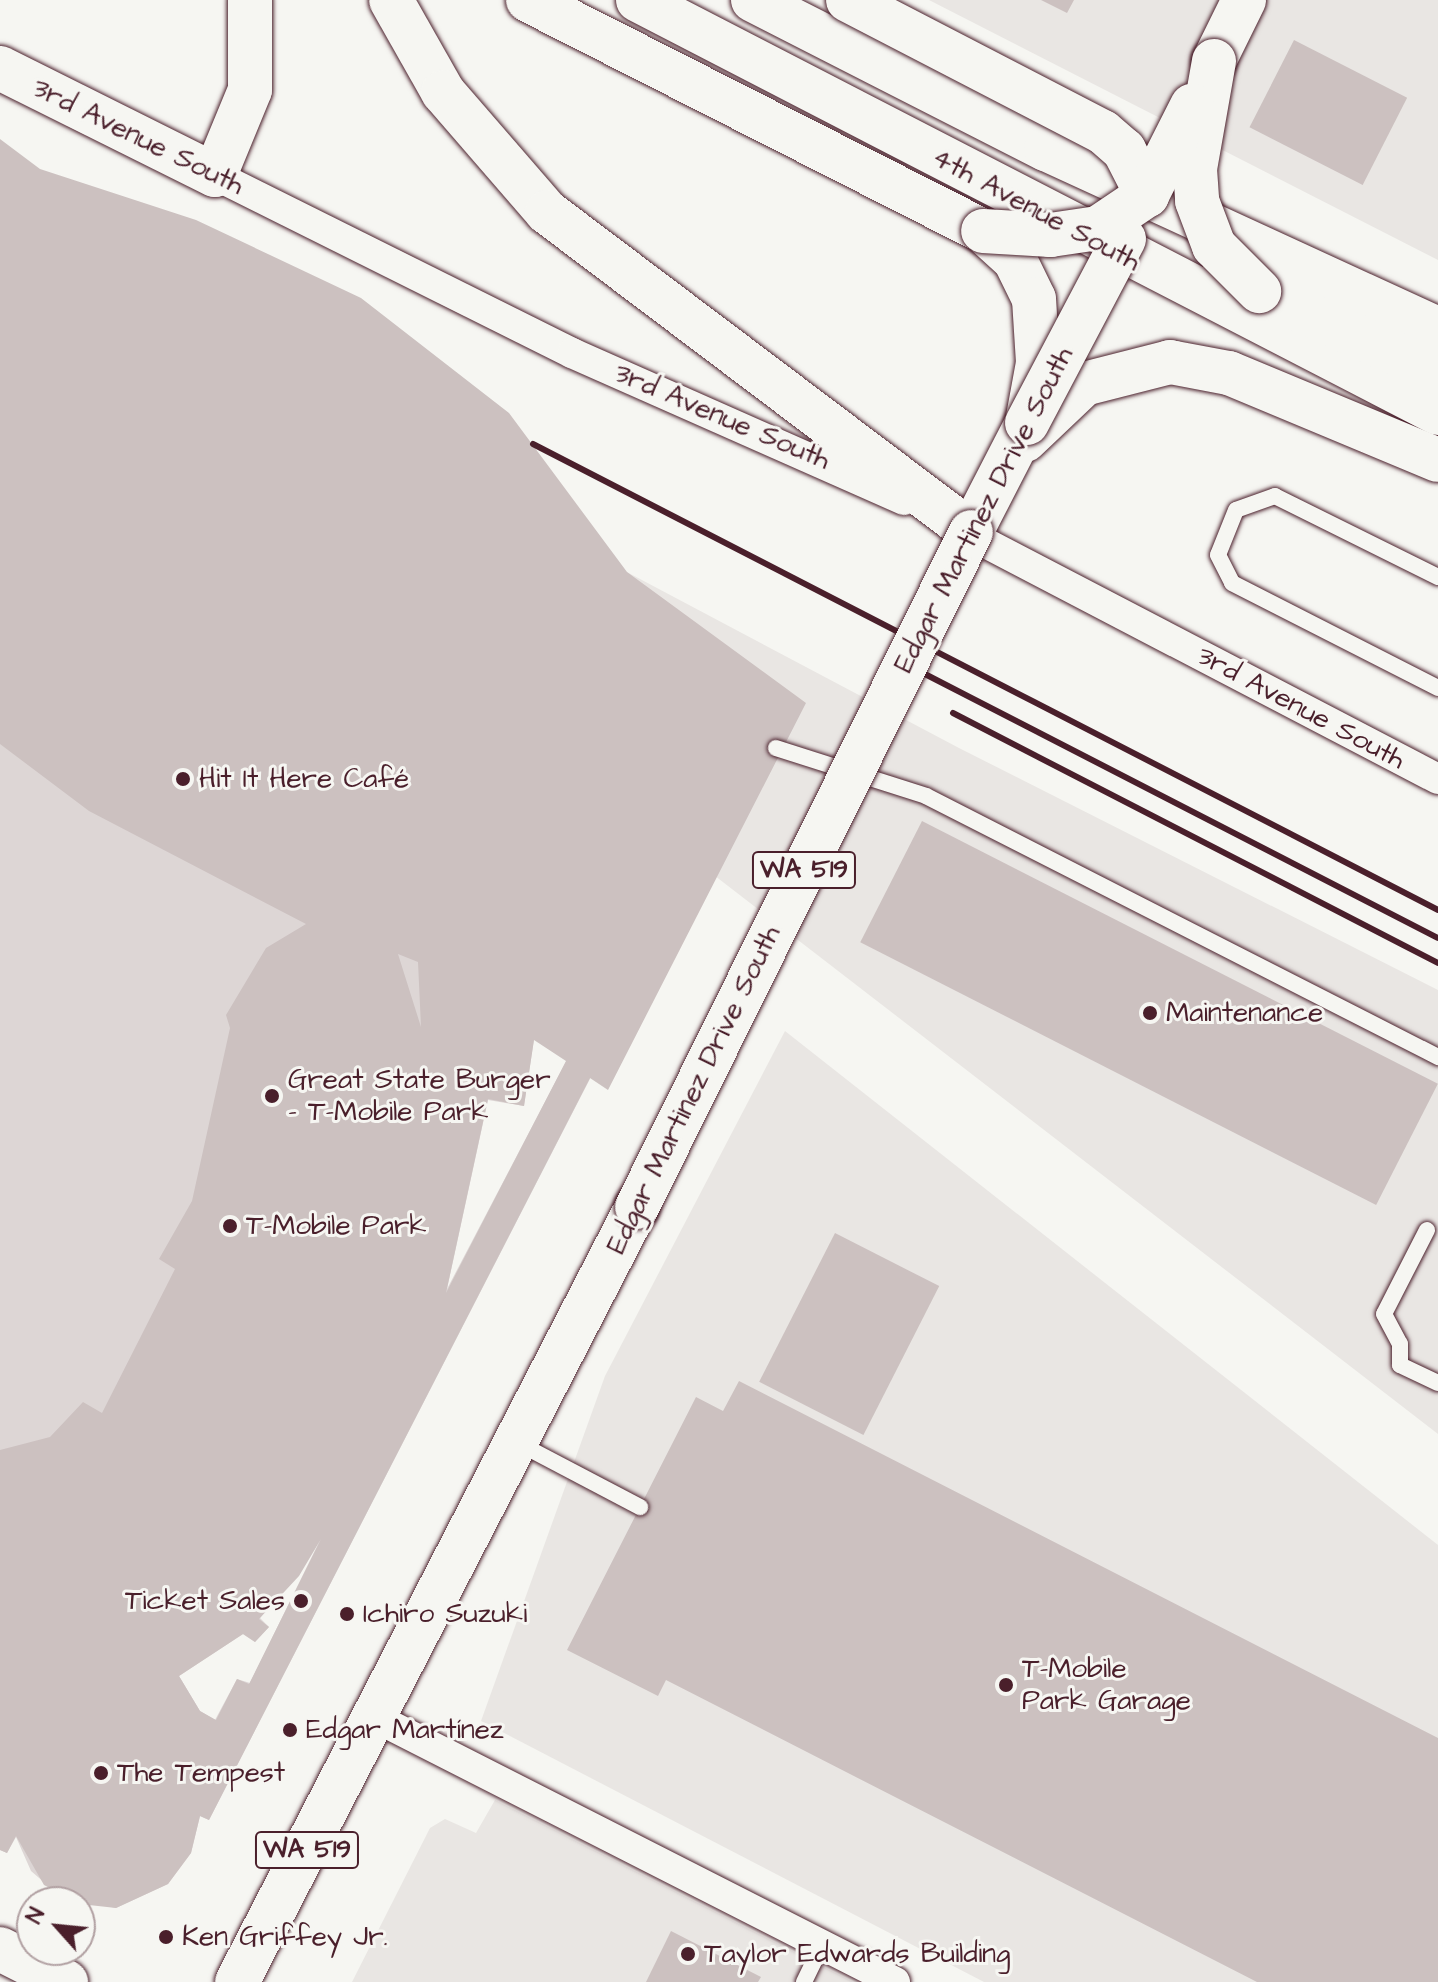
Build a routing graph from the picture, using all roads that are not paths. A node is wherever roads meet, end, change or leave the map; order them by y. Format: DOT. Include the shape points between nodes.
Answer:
graph roads {
  1 [pos="250,0"];
  2 [pos="391,0"];
  3 [pos="528,0"];
  4 [pos="638,0"];
  5 [pos="753,0"];
  6 [pos="848,0"];
  7 [pos="1244,0"];
  8 [pos="1214,61"];
  9 [pos="0,68"];
  10 [pos="215,175"];
  11 [pos="1147,195"];
  12 [pos="983,231"];
  13 [pos="1124,239"];
  14 [pos="1259,291"];
  15 [pos="1438,329"];
  16 [pos="1438,372"];
  17 [pos="1438,413"];
  18 [pos="1027,423"];
  19 [pos="1438,460"];
  20 [pos="1002,471"];
  21 [pos="971,532"];
  22 [pos="1438,577"];
  23 [pos="1438,688"];
  24 [pos="776,748"];
  25 [pos="1438,779"];
  26 [pos="1438,1057"];
  27 [pos="1427,1230"];
  28 [pos="1438,1383"];
  29 [pos="518,1443"];
  30 [pos="640,1507"];
  31 [pos="378,1719"];
  32 [pos="822,1945"];
  33 [pos="0,1949"];
  34 [pos="66,1982"];
  35 [pos="237,1982"];
  36 [pos="804,1982"];
  37 [pos="895,1982"];
  1 -- 10 [label="main road" via="250,90"];
  2 -- 21 [label="main road" via="443,92 547,212"];
  3 -- 12 [label="main road"];
  4 -- 17 [label="main road, 4th Avenue South"];
  5 -- 15 [label="main road, 4th Avenue South" via="1046,149"];
  6 -- 11 [label="main road, bridge" via="1103,132 1124,150"];
  7 -- 8 [label="main road, Edgar Martinez Drive South"];
  8 -- 11 [label="main road, Edgar Martinez Drive South, bridge"];
  8 -- 14 [label="main road, bridge" via="1195,169 1197,201 1219,252"];
  9 -- 10 [label="main road, 3rd Avenue South"];
  10 -- 25 [label="street, 3rd Avenue South" via="572,353 877,486"];
  11 -- 12 [label="main road, bridge" via="1098,228 1025,236"];
  11 -- 13 [label="main road, Edgar Martinez Drive South"];
  12 -- 18 [label="main road, bridge" via="1015,260 1034,299 1040,343"];
  13 -- 14 [label="main road, bridge"];
  13 -- 18 [label="main road, Edgar Martinez Drive South / WA 519, bridge"];
  14 -- 16 [label="main road"];
  18 -- 20 [label="main road, Edgar Martinez Drive South / WA 519"];
  19 -- 20 [label="main road" via="1229,373 1170,362 1084,384 1038,422"];
  20 -- 21 [label="main road, Edgar Martinez Drive South / WA 519"];
  21 -- 29 [label="main road, Edgar Martinez Drive South / WA 519, bridge"];
  22 -- 23 [label="lane" via="1275,496 1236,510 1218,555 1232,583"];
  24 -- 26 [label="lane" via="926,796"];
  27 -- 28 [label="lane" via="1384,1314 1400,1344 1400,1365"];
  29 -- 30 [label="lane"];
  29 -- 31 [label="main road, Edgar Martinez Drive South / WA 519"];
  31 -- 32 [label="street"];
  31 -- 35 [label="main road, Edgar Martinez Drive South / WA 519"];
  32 -- 36 [label="lane"];
  32 -- 37 [label="street"];
  33 -- 34 [label="main road"];
}
